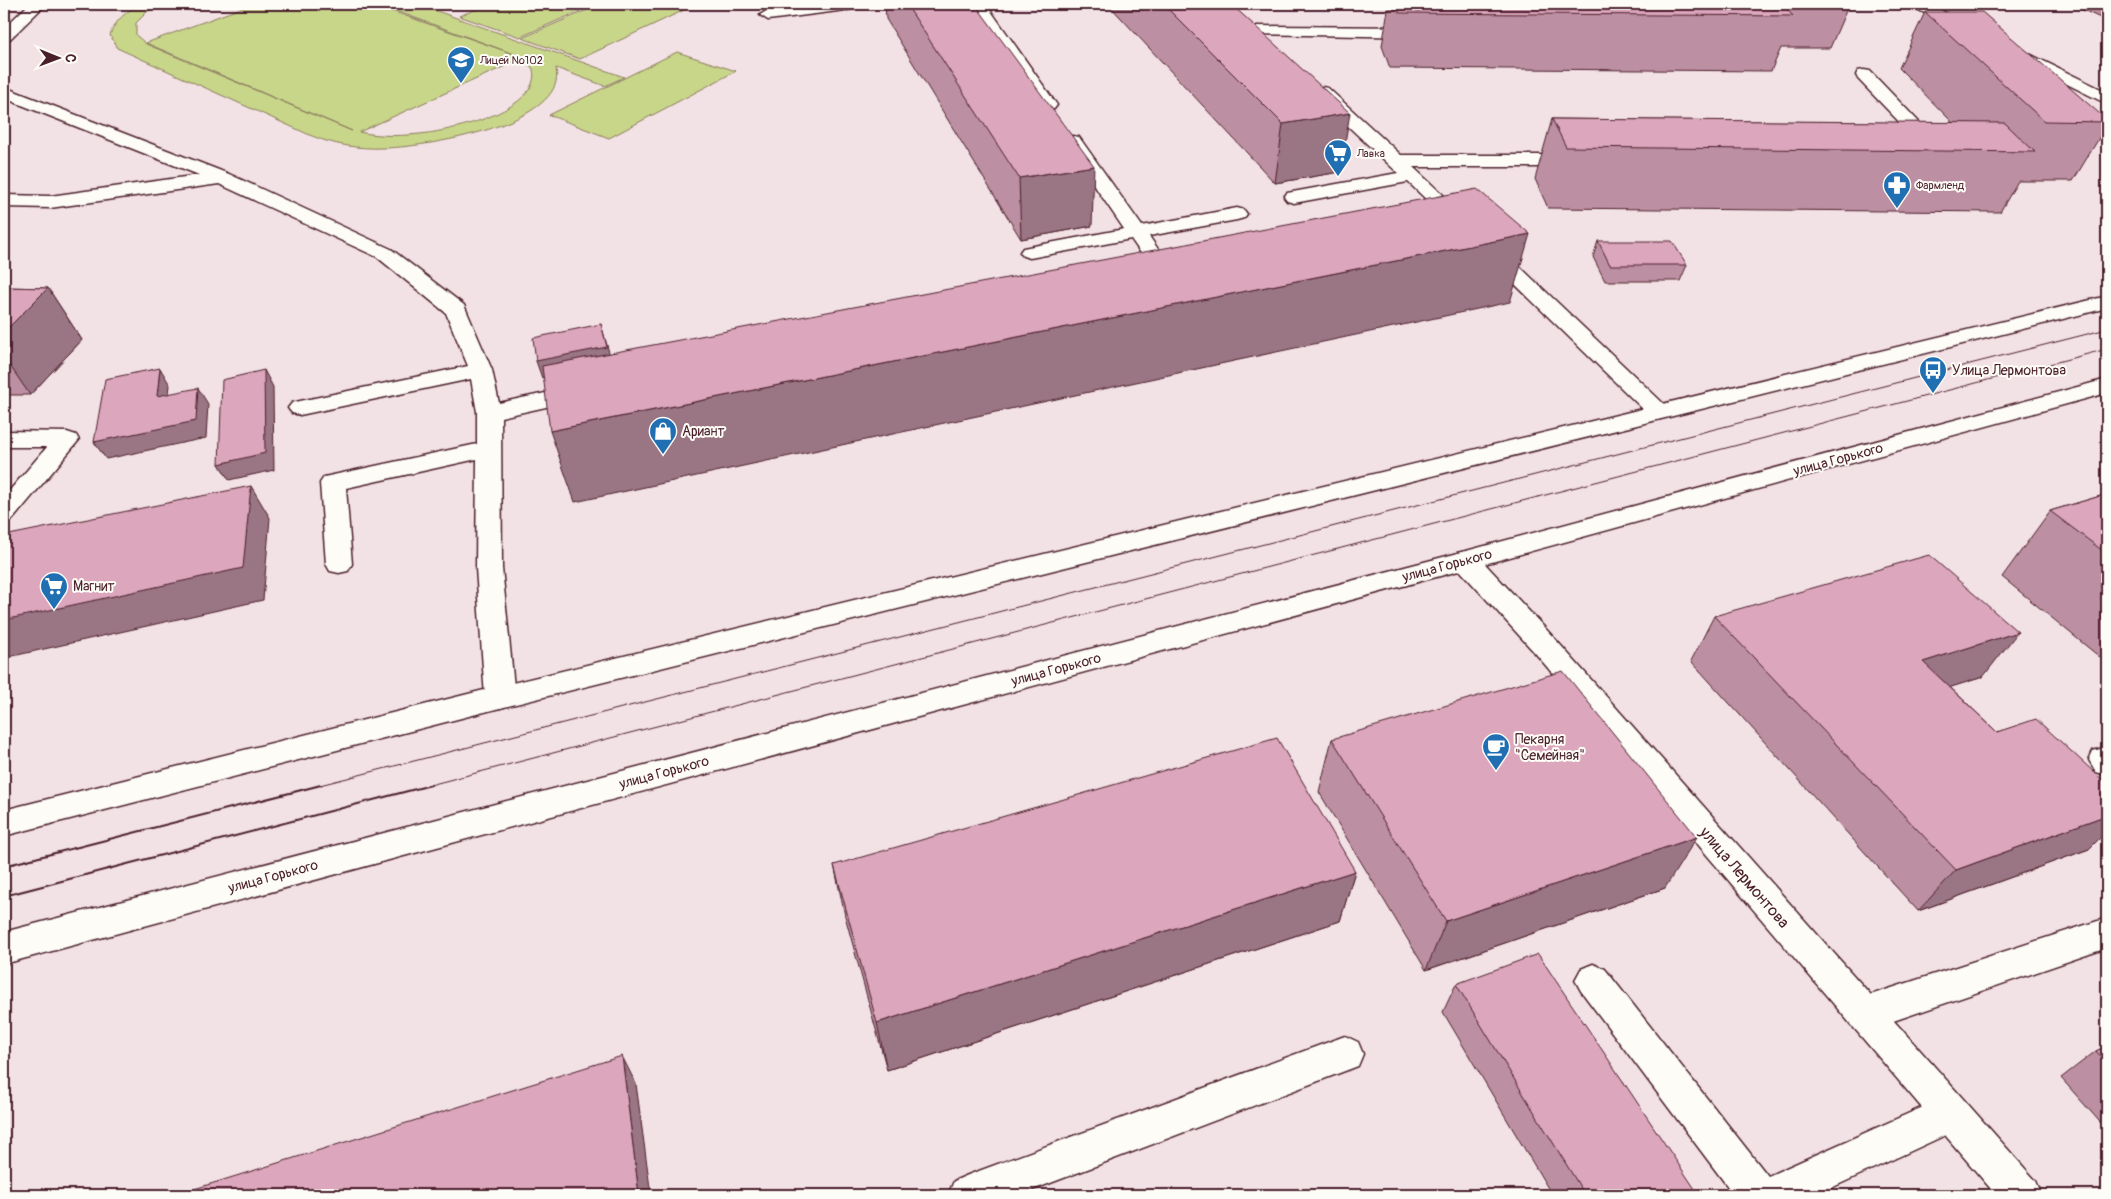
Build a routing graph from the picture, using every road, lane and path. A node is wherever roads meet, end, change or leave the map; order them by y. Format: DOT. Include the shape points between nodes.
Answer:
graph roads {
  1 [pos="854,4"];
  2 [pos="978,4"];
  3 [pos="1918,4"];
  4 [pos="12,6"];
  5 [pos="34,7"];
  6 [pos="768,15"];
  7 [pos="1242,17"];
  8 [pos="1257,31"];
  9 [pos="1434,32"];
  10 [pos="1978,34"];
  11 [pos="4,36"];
  12 [pos="2004,47"];
  13 [pos="1278,50"];
  14 [pos="1864,75"];
  15 [pos="1305,76"];
  16 [pos="4,92"];
  17 [pos="2107,99"];
  18 [pos="1396,161"];
  19 [pos="1593,162"];
  20 [pos="1918,162"];
  21 [pos="1412,176"];
  22 [pos="222,178"];
  23 [pos="1294,197"];
  24 [pos="4,201"];
  25 [pos="1237,214"];
  26 [pos="1452,214"];
  27 [pos="1423,220"];
  28 [pos="1137,232"];
  29 [pos="1030,252"];
  30 [pos="1163,271"];
  31 [pos="2107,302"];
  32 [pos="481,370"];
  33 [pos="2107,386"];
  34 [pos="606,387"];
  35 [pos="300,408"];
  36 [pos="1658,411"];
  37 [pos="489,412"];
  38 [pos="4,439"];
  39 [pos="488,449"];
  40 [pos="4,513"];
  41 [pos="1466,560"];
  42 [pos="339,564"];
  43 [pos="500,697"];
  44 [pos="2107,759"];
  45 [pos="2107,763"];
  46 [pos="4,823"];
  47 [pos="2107,933"];
  48 [pos="4,948"];
  49 [pos="1593,980"];
  50 [pos="1864,1014"];
  51 [pos="1345,1054"];
  52 [pos="1950,1114"];
  53 [pos="968,1195"];
  54 [pos="1758,1195"];
  55 [pos="1772,1195"];
  56 [pos="2022,1195"];
  1 -- 6 [label="main road"];
  2 -- 28 [label="main road"];
  3 -- 10 [label="main road"];
  4 -- 5 [label="main road"];
  5 -- 11 [label="main road"];
  7 -- 8 [label="main road"];
  8 -- 9 [label="main road"];
  8 -- 13 [label="main road"];
  12 -- 17 [label="main road"];
  14 -- 20 [label="main road" via="1947,162"];
  15 -- 18 [label="main road"];
  16 -- 22 [label="main road"];
  18 -- 19 [label="main road"];
  18 -- 21 [label="main road"];
  21 -- 23 [label="main road"];
  21 -- 26 [label="main road"];
  22 -- 24 [label="main road" via="50,202"];
  22 -- 32 [label="main road" via="384,253 456,310"];
  25 -- 28 [label="main road"];
  26 -- 27 [label="main road"];
  26 -- 36 [label="main road"];
  28 -- 29 [label="main road"];
  28 -- 30 [label="main road"];
  31 -- 36 [label="main road"];
  32 -- 35 [label="main road"];
  32 -- 37 [label="main road"];
  33 -- 41 [label="main road, улица Горького"];
  34 -- 37 [label="main road"];
  36 -- 43 [label="main road"];
  37 -- 39 [label="main road"];
  38 -- 40 [label="main road" via="67,440"];
  39 -- 42 [label="main road" via="333,483"];
  39 -- 43 [label="main road" via="489,568"];
  41 -- 48 [label="main road, улица Горького"];
  41 -- 50 [label="main road, улица Лермонтова" via="1546,647"];
  43 -- 46 [label="main road"];
  44 -- 45 [label="main road" via="2104,760"];
  47 -- 50 [label="main road"];
  49 -- 54 [label="main road"];
  50 -- 52 [label="main road, улица Лермонтова"];
  51 -- 53 [label="main road"];
  52 -- 55 [label="main road"];
  52 -- 56 [label="main road, улица Лермонтова"];
}
